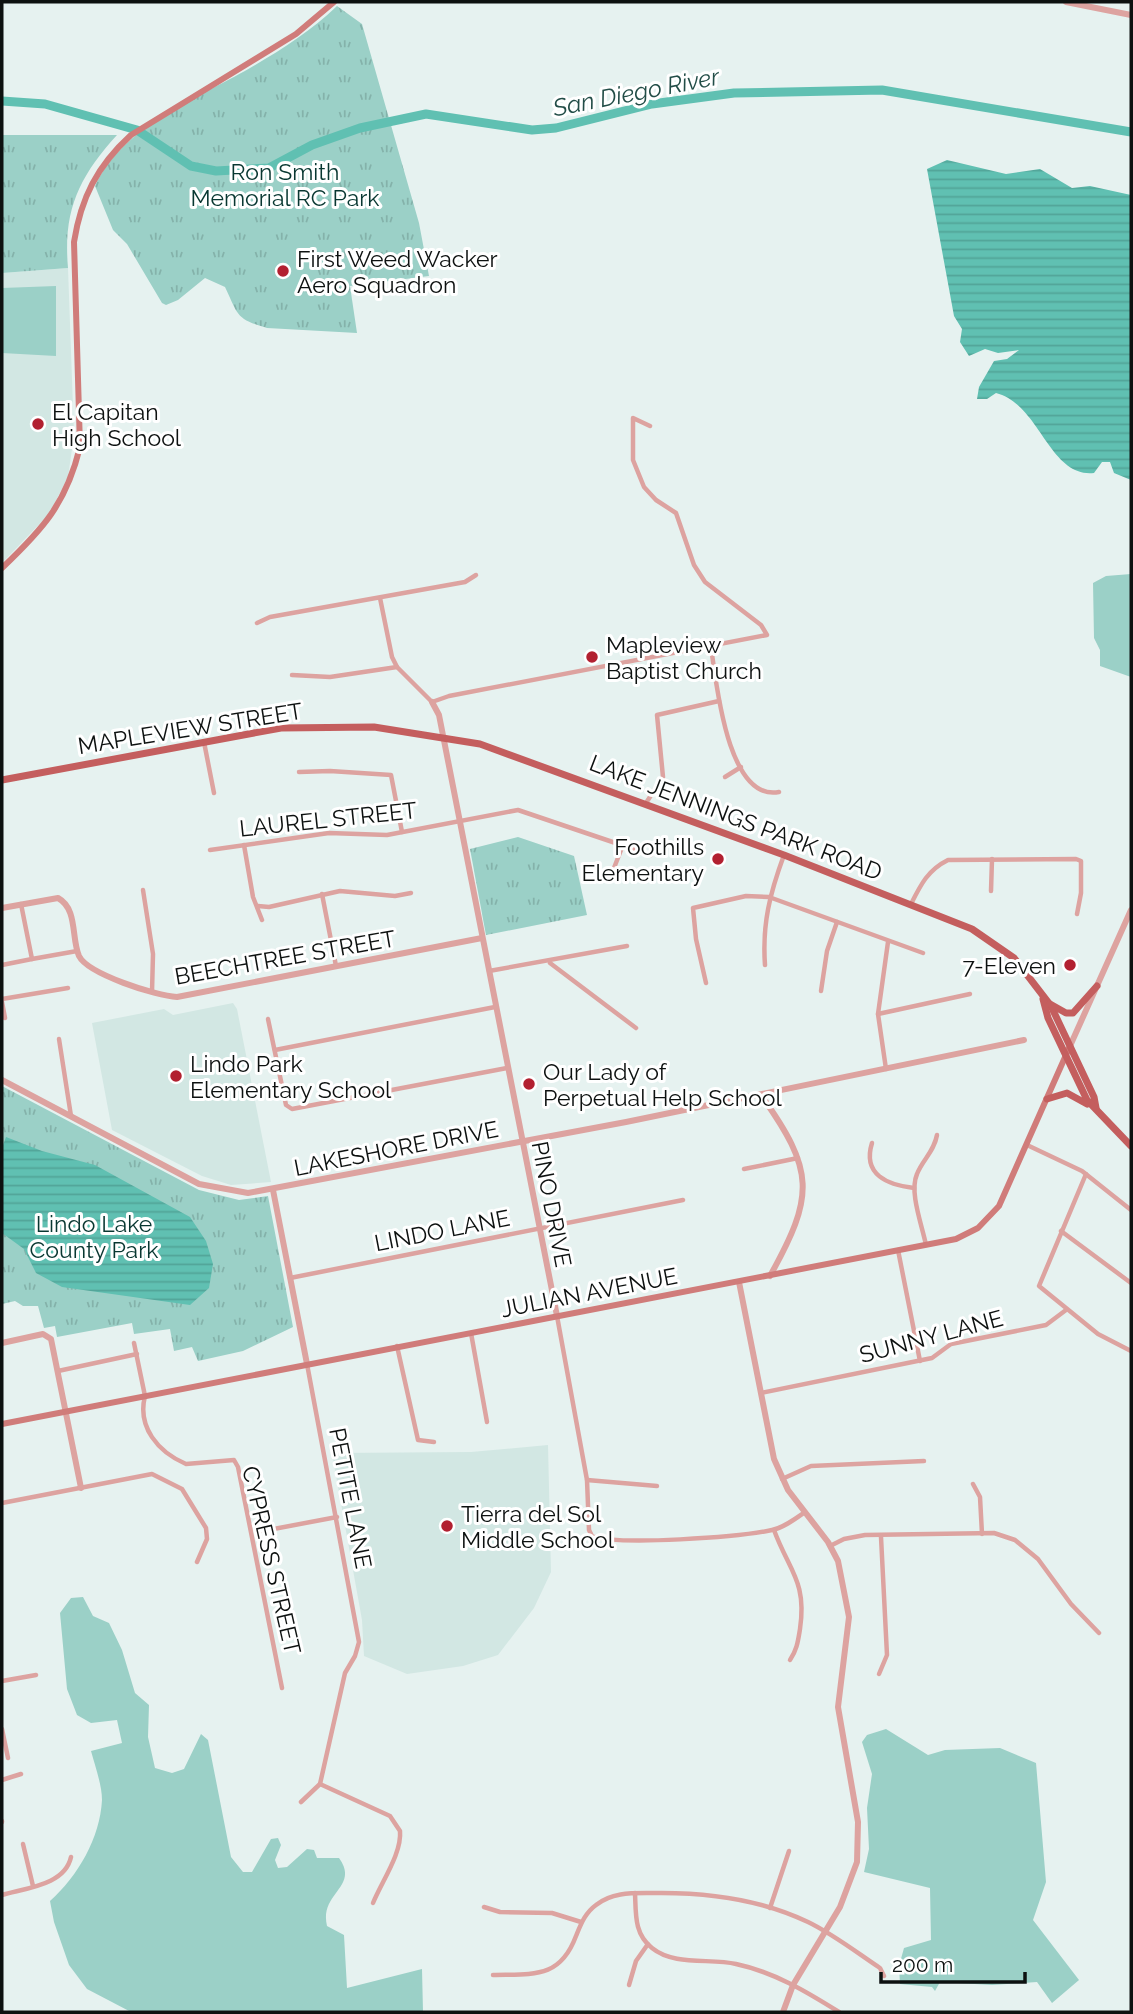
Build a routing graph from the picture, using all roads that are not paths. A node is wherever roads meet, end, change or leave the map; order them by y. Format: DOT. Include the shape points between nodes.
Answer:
graph roads {
  1 [pos="334,2"];
  2 [pos="1066,2"];
  3 [pos="1131,15"];
  4 [pos="650,426"];
  5 [pos="2,568"];
  6 [pos="476,575"];
  7 [pos="380,598"];
  8 [pos="257,623"];
  9 [pos="711,647"];
  10 [pos="397,667"];
  11 [pos="292,675"];
  12 [pos="719,701"];
  13 [pos="432,702"];
  14 [pos="386,728"];
  15 [pos="443,736"];
  16 [pos="204,741"];
  17 [pos="741,767"];
  18 [pos="299,772"];
  19 [pos="724,777"];
  20 [pos="2,780"];
  21 [pos="779,792"];
  22 [pos="214,793"];
  23 [pos="508,802"];
  24 [pos="646,803"];
  25 [pos="507,811"];
  26 [pos="458,821"];
  27 [pos="402,831"];
  28 [pos="244,845"];
  29 [pos="623,845"];
  30 [pos="210,850"];
  31 [pos="651,855"];
  32 [pos="784,855"];
  33 [pos="992,859"];
  34 [pos="612,873"];
  35 [pos="143,890"];
  36 [pos="991,891"];
  37 [pos="411,893"];
  38 [pos="322,894"];
  39 [pos="769,897"];
  40 [pos="21,903"];
  41 [pos="911,904"];
  42 [pos="258,906"];
  43 [pos="2,908"];
  44 [pos="1131,910"];
  45 [pos="1077,914"];
  46 [pos="261,920"];
  47 [pos="837,922"];
  48 [pos="482,939"];
  49 [pos="888,942"];
  50 [pos="626,946"];
  51 [pos="77,951"];
  52 [pos="923,953"];
  53 [pos="32,959"];
  54 [pos="549,962"];
  55 [pos="2,965"];
  56 [pos="765,965"];
  57 [pos="337,967"];
  58 [pos="488,971"];
  59 [pos="706,983"];
  60 [pos="1097,986"];
  61 [pos="68,988"];
  62 [pos="821,991"];
  63 [pos="152,992"];
  64 [pos="970,994"];
  65 [pos="1043,999"];
  66 [pos="2,1001"];
  67 [pos="495,1007"];
  68 [pos="878,1014"];
  69 [pos="5,1018"];
  70 [pos="268,1019"];
  71 [pos="636,1028"];
  72 [pos="59,1038"];
  73 [pos="1024,1040"];
  74 [pos="1070,1046"];
  75 [pos="275,1050"];
  76 [pos="1065,1057"];
  77 [pos="507,1068"];
  78 [pos="886,1070"];
  79 [pos="2,1080"];
  80 [pos="761,1095"];
  81 [pos="1046,1099"];
  82 [pos="1096,1108"];
  83 [pos="71,1116"];
  84 [pos="937,1135"];
  85 [pos="522,1142"];
  86 [pos="872,1143"];
  87 [pos="1027,1145"];
  88 [pos="1131,1146"];
  89 [pos="798,1158"];
  90 [pos="744,1169"];
  91 [pos="1086,1174"];
  92 [pos="914,1188"];
  93 [pos="273,1190"];
  94 [pos="684,1200"];
  95 [pos="1131,1210"];
  96 [pos="540,1228"];
  97 [pos="1061,1231"];
  98 [pos="926,1245"];
  99 [pos="898,1250"];
  100 [pos="770,1276"];
  101 [pos="290,1278"];
  102 [pos="739,1282"];
  103 [pos="1131,1283"];
  104 [pos="1066,1310"];
  105 [pos="556,1316"];
  106 [pos="471,1332"];
  107 [pos="2,1343"];
  108 [pos="134,1343"];
  109 [pos="397,1346"];
  110 [pos="1131,1352"];
  111 [pos="137,1354"];
  112 [pos="920,1362"];
  113 [pos="307,1364"];
  114 [pos="58,1371"];
  115 [pos="760,1393"];
  116 [pos="145,1395"];
  117 [pos="66,1411"];
  118 [pos="487,1422"];
  119 [pos="2,1424"];
  120 [pos="433,1442"];
  121 [pos="924,1461"];
  122 [pos="782,1479"];
  123 [pos="587,1480"];
  124 [pos="974,1484"];
  125 [pos="657,1486"];
  126 [pos="81,1488"];
  127 [pos="2,1503"];
  128 [pos="806,1511"];
  129 [pos="337,1517"];
  130 [pos="774,1530"];
  131 [pos="263,1531"];
  132 [pos="982,1534"];
  133 [pos="881,1537"];
  134 [pos="830,1546"];
  135 [pos="197,1562"];
  136 [pos="1099,1633"];
  137 [pos="790,1660"];
  138 [pos="880,1674"];
  139 [pos="36,1675"];
  140 [pos="2,1681"];
  141 [pos="282,1688"];
  142 [pos="2,1729"];
  143 [pos="8,1758"];
  144 [pos="21,1774"];
  145 [pos="2,1780"];
  146 [pos="320,1784"];
  147 [pos="301,1802"];
  148 [pos="23,1844"];
  149 [pos="789,1850"];
  150 [pos="71,1857"];
  151 [pos="33,1886"];
  152 [pos="635,1893"];
  153 [pos="2,1895"];
  154 [pos="373,1903"];
  155 [pos="484,1907"];
  156 [pos="770,1908"];
  157 [pos="581,1922"];
  158 [pos="826,1931"];
  159 [pos="648,1944"];
  160 [pos="493,1975"];
  161 [pos="884,1976"];
  162 [pos="629,1985"];
  163 [pos="793,1985"];
  164 [pos="783,2012"];
  165 [pos="839,2012"];
  1 -- 5 [label="main road" via="296,34 131,135 91,183 74,242 81,429 76,460 54,513"];
  2 -- 3 [label="street"];
  4 -- 9 [label="street" via="632,418 633,460 644,487 676,513 694,565 705,582 767,635"];
  6 -- 7 [label="street" via="465,582"];
  7 -- 8 [label="street"];
  7 -- 10 [label="street, PINO DRIVE"];
  9 -- 12 [label="street"];
  9 -- 13 [label="street"];
  10 -- 11 [label="street" via="330,677"];
  10 -- 13 [label="street, PINO DRIVE"];
  12 -- 17 [label="street" via="727,740"];
  12 -- 24 [label="street" via="657,715 663,777"];
  13 -- 15 [label="street, PINO DRIVE"];
  14 -- 15 [label="main road, LAKE JENNINGS PARK ROAD"];
  14 -- 16 [label="main road, MAPLEVIEW STREET" via="281,728"];
  15 -- 24 [label="main road, LAKE JENNINGS PARK ROAD" via="536,762"];
  15 -- 26 [label="street, PINO DRIVE"];
  16 -- 20 [label="main road, MAPLEVIEW STREET"];
  16 -- 22 [label="street"];
  17 -- 19 [label="street"];
  17 -- 21 [label="street" via="762,789"];
  18 -- 27 [label="street" via="391,775"];
  23 -- 25 [label="street"];
  24 -- 32 [label="main road, LAKE JENNINGS PARK ROAD"];
  25 -- 26 [label="street, LAUREL STREET"];
  25 -- 29 [label="street, LAUREL STREET" via="531,813"];
  26 -- 27 [label="street, LAUREL STREET"];
  26 -- 48 [label="street, PINO DRIVE"];
  27 -- 28 [label="street, LAUREL STREET" via="387,835 329,833"];
  28 -- 30 [label="street, LAUREL STREET"];
  28 -- 42 [label="street"];
  29 -- 31 [label="street, LAUREL STREET"];
  29 -- 34 [label="street"];
  32 -- 39 [label="street"];
  32 -- 41 [label="main road, LAKE JENNINGS PARK ROAD"];
  33 -- 36 [label="street"];
  33 -- 41 [label="street" via="948,860 935,866"];
  33 -- 45 [label="street" via="1081,861"];
  35 -- 63 [label="street" via="153,954"];
  37 -- 38 [label="street"];
  38 -- 42 [label="street"];
  38 -- 57 [label="street"];
  39 -- 47 [label="street"];
  39 -- 56 [label="street" via="763,927"];
  39 -- 59 [label="street" via="746,896 693,908"];
  40 -- 43 [label="street"];
  40 -- 51 [label="street" via="51,897 63,900 69,907"];
  40 -- 53 [label="street"];
  41 -- 65 [label="main road, LAKE JENNINGS PARK ROAD" via="962,924 1010,954"];
  42 -- 46 [label="street"];
  44 -- 60 [label="street"];
  47 -- 49 [label="street"];
  47 -- 62 [label="street"];
  48 -- 57 [label="street, BEECHTREE STREET"];
  48 -- 58 [label="street, PINO DRIVE"];
  49 -- 52 [label="street"];
  49 -- 68 [label="street"];
  50 -- 54 [label="street"];
  51 -- 53 [label="street"];
  51 -- 63 [label="street, BEECHTREE STREET" via="87,968"];
  53 -- 55 [label="street"];
  54 -- 58 [label="street"];
  54 -- 71 [label="street"];
  57 -- 63 [label="street, BEECHTREE STREET" via="192,996"];
  58 -- 67 [label="street, PINO DRIVE"];
  60 -- 65 [label="main road" via="1073,1013 1062,1012"];
  60 -- 74 [label="street"];
  61 -- 66 [label="street"];
  64 -- 68 [label="street"];
  65 -- 74 [label="main road, LAKE JENNINGS PARK ROAD"];
  65 -- 76 [label="main road, LAKE JENNINGS PARK ROAD"];
  66 -- 69 [label="street"];
  67 -- 75 [label="street"];
  67 -- 77 [label="street, PINO DRIVE"];
  68 -- 78 [label="street"];
  70 -- 75 [label="street"];
  72 -- 83 [label="street"];
  73 -- 78 [label="street, LAKESHORE DRIVE"];
  74 -- 76 [label="main road, JULIAN AVENUE"];
  74 -- 82 [label="main road, LAKE JENNINGS PARK ROAD"];
  75 -- 77 [label="street" via="289,1107"];
  76 -- 81 [label="main road, JULIAN AVENUE"];
  76 -- 82 [label="main road, LAKE JENNINGS PARK ROAD" via="1087,1100"];
  77 -- 85 [label="street, PINO DRIVE"];
  78 -- 80 [label="street, LAKESHORE DRIVE"];
  79 -- 83 [label="street, LAKESHORE DRIVE"];
  80 -- 85 [label="street, LAKESHORE DRIVE"];
  80 -- 89 [label="street" via="788,1131"];
  81 -- 82 [label="main road" via="1067,1093"];
  81 -- 87 [label="main road, JULIAN AVENUE"];
  82 -- 88 [label="main road, LAKE JENNINGS PARK ROAD"];
  83 -- 93 [label="street, LAKESHORE DRIVE" via="199,1184 237,1192"];
  84 -- 92 [label="street"];
  85 -- 93 [label="street, LAKESHORE DRIVE"];
  85 -- 96 [label="street, PINO DRIVE"];
  86 -- 92 [label="street" via="869,1153 876,1172 892,1186"];
  87 -- 91 [label="street"];
  87 -- 98 [label="main road, JULIAN AVENUE" via="1004,1198 986,1221 966,1235"];
  89 -- 90 [label="street"];
  89 -- 100 [label="street" via="800,1209"];
  91 -- 95 [label="street"];
  91 -- 97 [label="street"];
  92 -- 98 [label="street"];
  93 -- 101 [label="street, PETITE LANE"];
  94 -- 96 [label="street, LINDO LANE"];
  96 -- 101 [label="street, LINDO LANE"];
  96 -- 105 [label="street, PINO DRIVE"];
  97 -- 103 [label="street"];
  97 -- 104 [label="street" via="1039,1286"];
  98 -- 99 [label="main road, JULIAN AVENUE"];
  99 -- 100 [label="main road, JULIAN AVENUE"];
  99 -- 112 [label="street"];
  100 -- 102 [label="main road, JULIAN AVENUE"];
  101 -- 113 [label="street, PETITE LANE"];
  102 -- 105 [label="main road, JULIAN AVENUE"];
  102 -- 115 [label="street"];
  104 -- 110 [label="street"];
  104 -- 112 [label="street, SUNNY LANE" via="1046,1325 951,1344 936,1357"];
  105 -- 106 [label="main road, JULIAN AVENUE"];
  105 -- 123 [label="street, PINO DRIVE"];
  106 -- 109 [label="main road, JULIAN AVENUE"];
  106 -- 118 [label="street"];
  107 -- 114 [label="street" via="47,1335"];
  108 -- 111 [label="street, CYPRESS STREET"];
  109 -- 113 [label="main road, JULIAN AVENUE"];
  109 -- 120 [label="street" via="418,1440"];
  111 -- 114 [label="street"];
  111 -- 116 [label="street, CYPRESS STREET"];
  112 -- 115 [label="street, SUNNY LANE"];
  113 -- 116 [label="main road, JULIAN AVENUE"];
  113 -- 129 [label="street, PETITE LANE"];
  114 -- 117 [label="street"];
  115 -- 122 [label="street"];
  116 -- 117 [label="main road, JULIAN AVENUE"];
  116 -- 141 [label="street, CYPRESS STREET" via="148,1433 176,1460 186,1464 224,1458 236,1462"];
  117 -- 119 [label="main road, JULIAN AVENUE"];
  117 -- 126 [label="street"];
  121 -- 122 [label="street" via="811,1466"];
  122 -- 128 [label="street"];
  123 -- 125 [label="street"];
  123 -- 130 [label="street, PINO DRIVE" via="589,1530 596,1538 682,1539"];
  124 -- 132 [label="street" via="980,1497"];
  126 -- 127 [label="street"];
  126 -- 135 [label="street" via="152,1474 169,1481 189,1497 206,1528 207,1539"];
  128 -- 130 [label="street, PINO DRIVE"];
  128 -- 134 [label="street"];
  129 -- 131 [label="street"];
  129 -- 146 [label="street, PETITE LANE" via="359,1642 345,1672"];
  130 -- 137 [label="street" via="799,1582 803,1605 797,1651"];
  132 -- 133 [label="street"];
  132 -- 136 [label="street" via="1003,1535 1028,1548"];
  133 -- 134 [label="street" via="854,1536"];
  133 -- 138 [label="street" via="887,1655"];
  134 -- 158 [label="street" via="838,1560 847,1603 848,1639 838,1718 859,1822 857,1862"];
  139 -- 140 [label="street"];
  142 -- 143 [label="street"];
  144 -- 145 [label="street"];
  146 -- 147 [label="street"];
  146 -- 154 [label="street" via="390,1816 400,1831 397,1853"];
  148 -- 151 [label="street"];
  149 -- 156 [label="street"];
  150 -- 151 [label="street" via="64,1874"];
  151 -- 153 [label="street"];
  152 -- 156 [label="street" via="709,1895"];
  152 -- 157 [label="street" via="607,1898"];
  152 -- 159 [label="street" via="636,1924"];
  155 -- 157 [label="street" via="500,1912 552,1913"];
  156 -- 158 [label="street"];
  157 -- 160 [label="street" via="570,1951 555,1968"];
  158 -- 161 [label="street" via="880,1968"];
  158 -- 163 [label="street"];
  159 -- 162 [label="street" via="636,1961"];
  159 -- 163 [label="street" via="667,1956 736,1964"];
  163 -- 164 [label="street"];
  163 -- 165 [label="street"];
}
